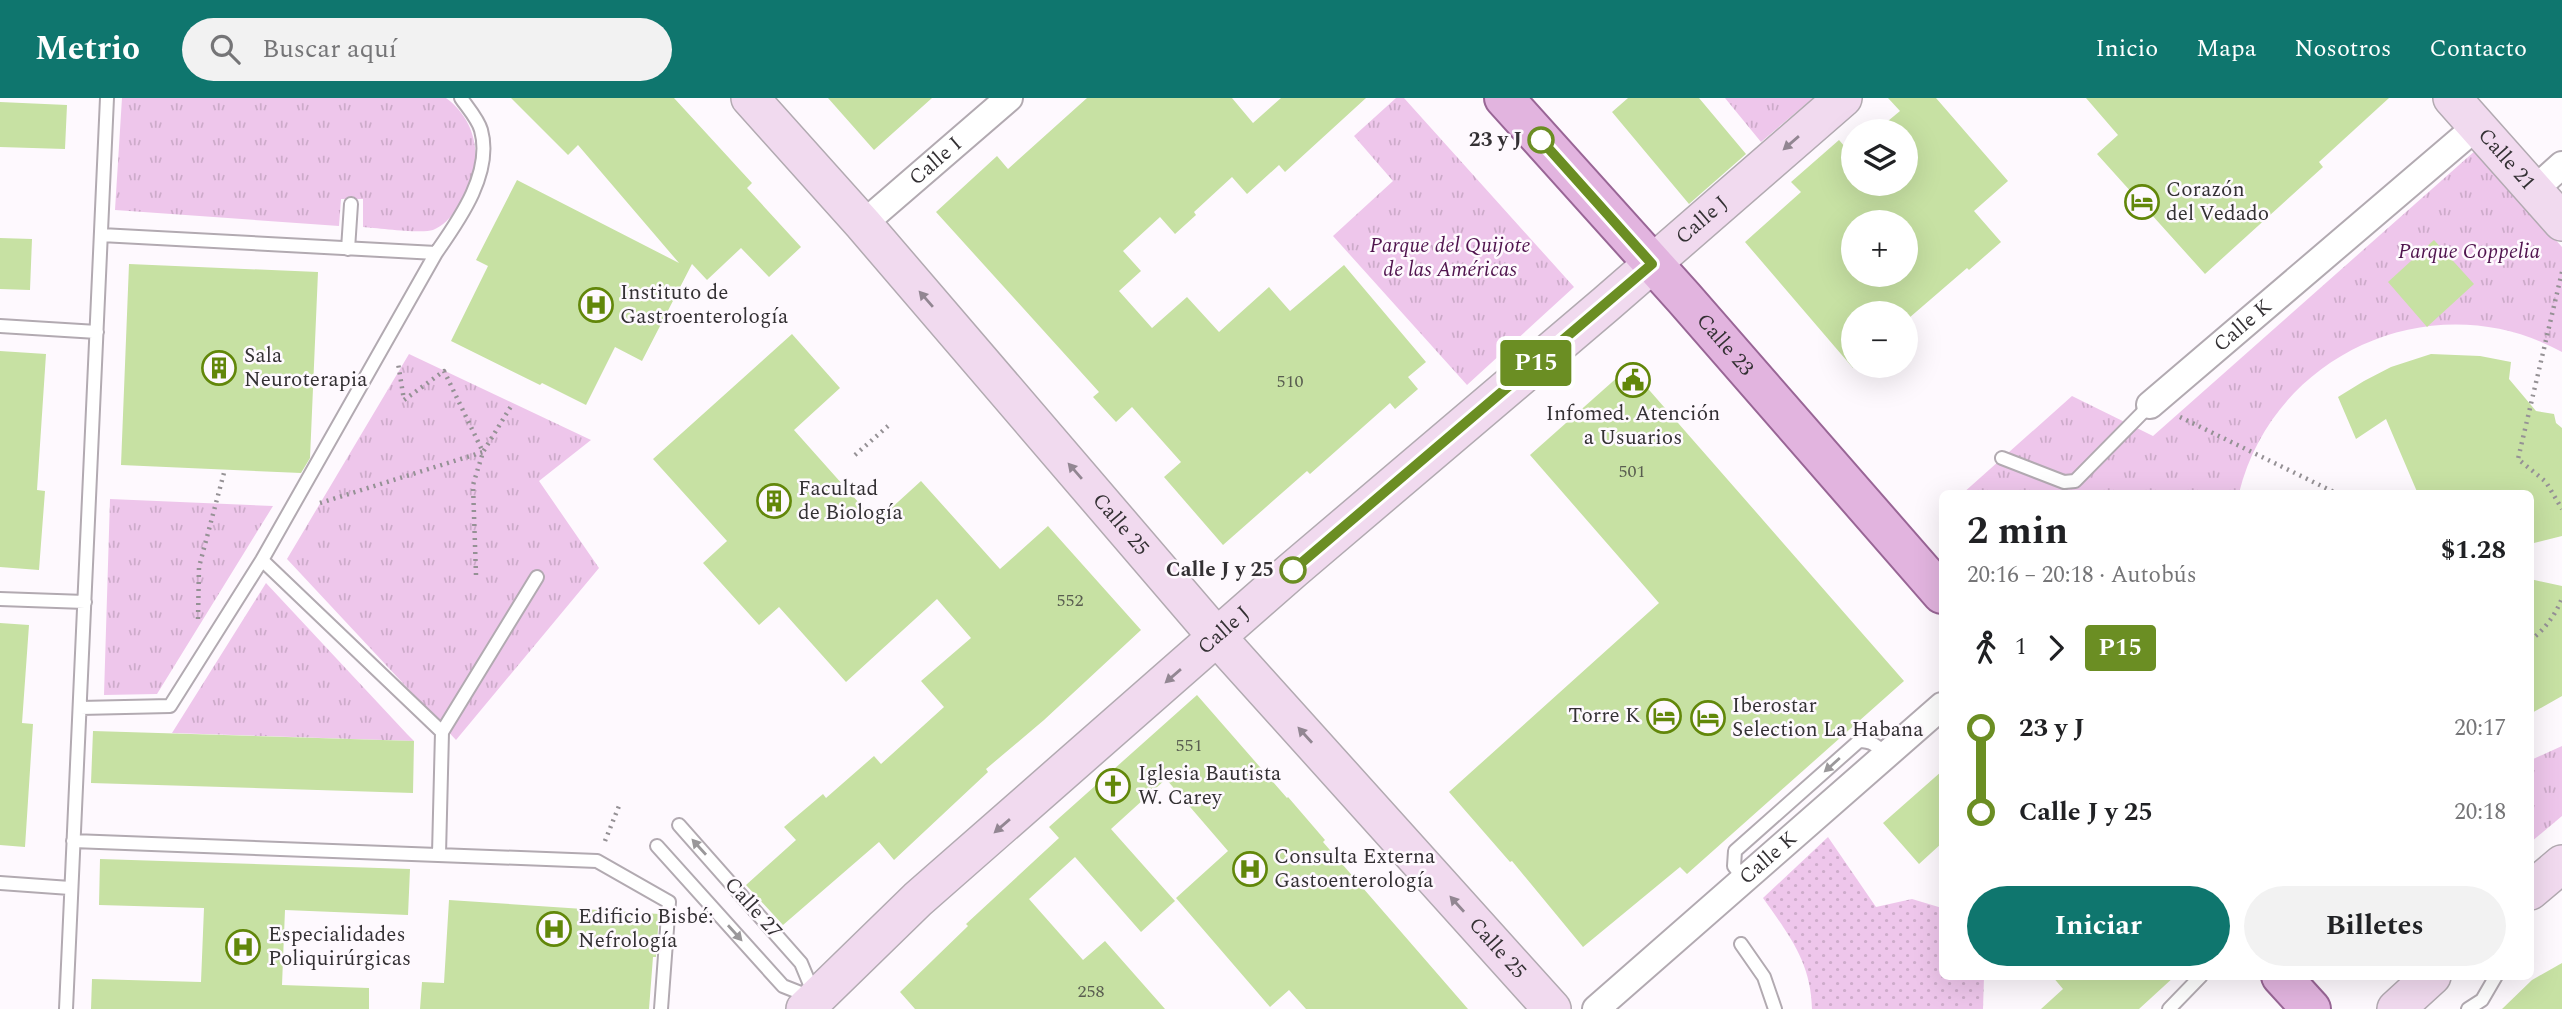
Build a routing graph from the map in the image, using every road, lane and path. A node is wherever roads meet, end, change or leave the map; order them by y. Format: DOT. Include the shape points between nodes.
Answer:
graph roads {
  1 [pos="107,98"];
  2 [pos="461,98"];
  3 [pos="750,98"];
  4 [pos="1009,98"];
  5 [pos="1504,98"];
  6 [pos="1843,98"];
  7 [pos="2452,98"];
  8 [pos="2477,126"];
  9 [pos="2562,165"];
  10 [pos="2533,190"];
  11 [pos="351,204"];
  12 [pos="2562,222"];
  13 [pos="863,225"];
  14 [pos="101,235"];
  15 [pos="348,248"];
  16 [pos="436,253"];
  17 [pos="1652,264"];
  18 [pos="2562,272"];
  19 [pos="0,326"];
  20 [pos="392,330"];
  21 [pos="97,332"];
  22 [pos="513,402"];
  23 [pos="2150,405"];
  24 [pos="2176,415"];
  25 [pos="888,426"];
  26 [pos="483,452"];
  27 [pos="855,456"];
  28 [pos="2002,458"];
  29 [pos="225,470"];
  30 [pos="2330,490"];
  31 [pos="2562,509"];
  32 [pos="289,512"];
  33 [pos="262,560"];
  34 [pos="476,575"];
  35 [pos="537,577"];
  36 [pos="1939,591"];
  37 [pos="2562,598"];
  38 [pos="0,599"];
  39 [pos="85,602"];
  40 [pos="1217,637"];
  41 [pos="2534,638"];
  42 [pos="198,662"];
  43 [pos="80,708"];
  44 [pos="1939,709"];
  45 [pos="442,733"];
  46 [pos="619,806"];
  47 [pos="679,825"];
  48 [pos="74,841"];
  49 [pos="657,846"];
  50 [pos="439,854"];
  51 [pos="597,861"];
  52 [pos="2562,864"];
  53 [pos="0,883"];
  54 [pos="70,888"];
  55 [pos="2534,888"];
  56 [pos="1741,944"];
  57 [pos="2198,980"];
  58 [pos="2285,980"];
  59 [pos="2428,980"];
  60 [pos="2494,980"];
  61 [pos="816,1006"];
  62 [pos="66,1009"];
  63 [pos="661,1009"];
  64 [pos="1552,1009"];
  65 [pos="1596,1009"];
  66 [pos="1775,1009"];
  67 [pos="2169,1009"];
  68 [pos="2311,1009"];
  69 [pos="2396,1009"];
  70 [pos="2468,1009"];
  1 -- 14 [label="lane"];
  2 -- 16 [label="lane" via="481,129 483,167 463,214"];
  3 -- 13 [label="street, Calle 25"];
  4 -- 13 [label="street, Calle I"];
  5 -- 17 [label="main road, Calle 23"];
  6 -- 17 [label="street, Calle J, one-way"];
  7 -- 8 [label="street, Calle 21"];
  8 -- 10 [label="street, Calle 21"];
  8 -- 23 [label="street, Calle K"];
  9 -- 10 [label="street"];
  10 -- 12 [label="street, Calle 21"];
  11 -- 15 [label="lane"];
  40 -- 13 [label="street, Calle 25, one-way"];
  14 -- 15 [label="lane"];
  14 -- 21 [label="lane"];
  15 -- 16 [label="lane"];
  16 -- 20 [label="lane"];
  17 -- 36 [label="main road, Calle 23"];
  17 -- 40 [label="street, Calle J"];
  18 -- 31 [label="path" via="2518,458 2546,482"];
  19 -- 21 [label="lane"];
  20 -- 26 [label="path" via="404,400 444,371"];
  20 -- 32 [label="lane"];
  21 -- 39 [label="lane"];
  22 -- 26 [label="path"];
  23 -- 28 [label="lane, Calle K" via="2075,481 2064,482"];
  24 -- 30 [label="path"];
  25 -- 27 [label="path"];
  26 -- 32 [label="path"];
  26 -- 34 [label="path" via="473,485"];
  29 -- 42 [label="path" via="199,567"];
  32 -- 33 [label="lane"];
  33 -- 42 [label="lane"];
  33 -- 45 [label="lane"];
  35 -- 45 [label="lane"];
  37 -- 41 [label="path"];
  38 -- 39 [label="lane"];
  39 -- 43 [label="lane"];
  40 -- 61 [label="street, Calle J, one-way" via="918,899"];
  64 -- 40 [label="street, Calle 25, one-way"];
  42 -- 43 [label="lane" via="170,706"];
  43 -- 48 [label="lane"];
  44 -- 65 [label="street, Calle K"];
  45 -- 50 [label="lane"];
  46 -- 51 [label="path"];
  61 -- 47 [label="lane, Calle 27, one-way" via="801,963"];
  48 -- 50 [label="lane"];
  48 -- 54 [label="lane"];
  49 -- 61 [label="lane, Calle 27, one-way" via="783,986"];
  50 -- 51 [label="lane"];
  51 -- 63 [label="lane" via="668,902"];
  52 -- 55 [label="street"];
  53 -- 54 [label="lane"];
  54 -- 62 [label="lane"];
  56 -- 66 [label="lane" via="1764,977"];
  57 -- 67 [label="lane"];
  58 -- 68 [label="main road"];
  59 -- 69 [label="street"];
  60 -- 70 [label="lane" via="2482,1000"];
}
